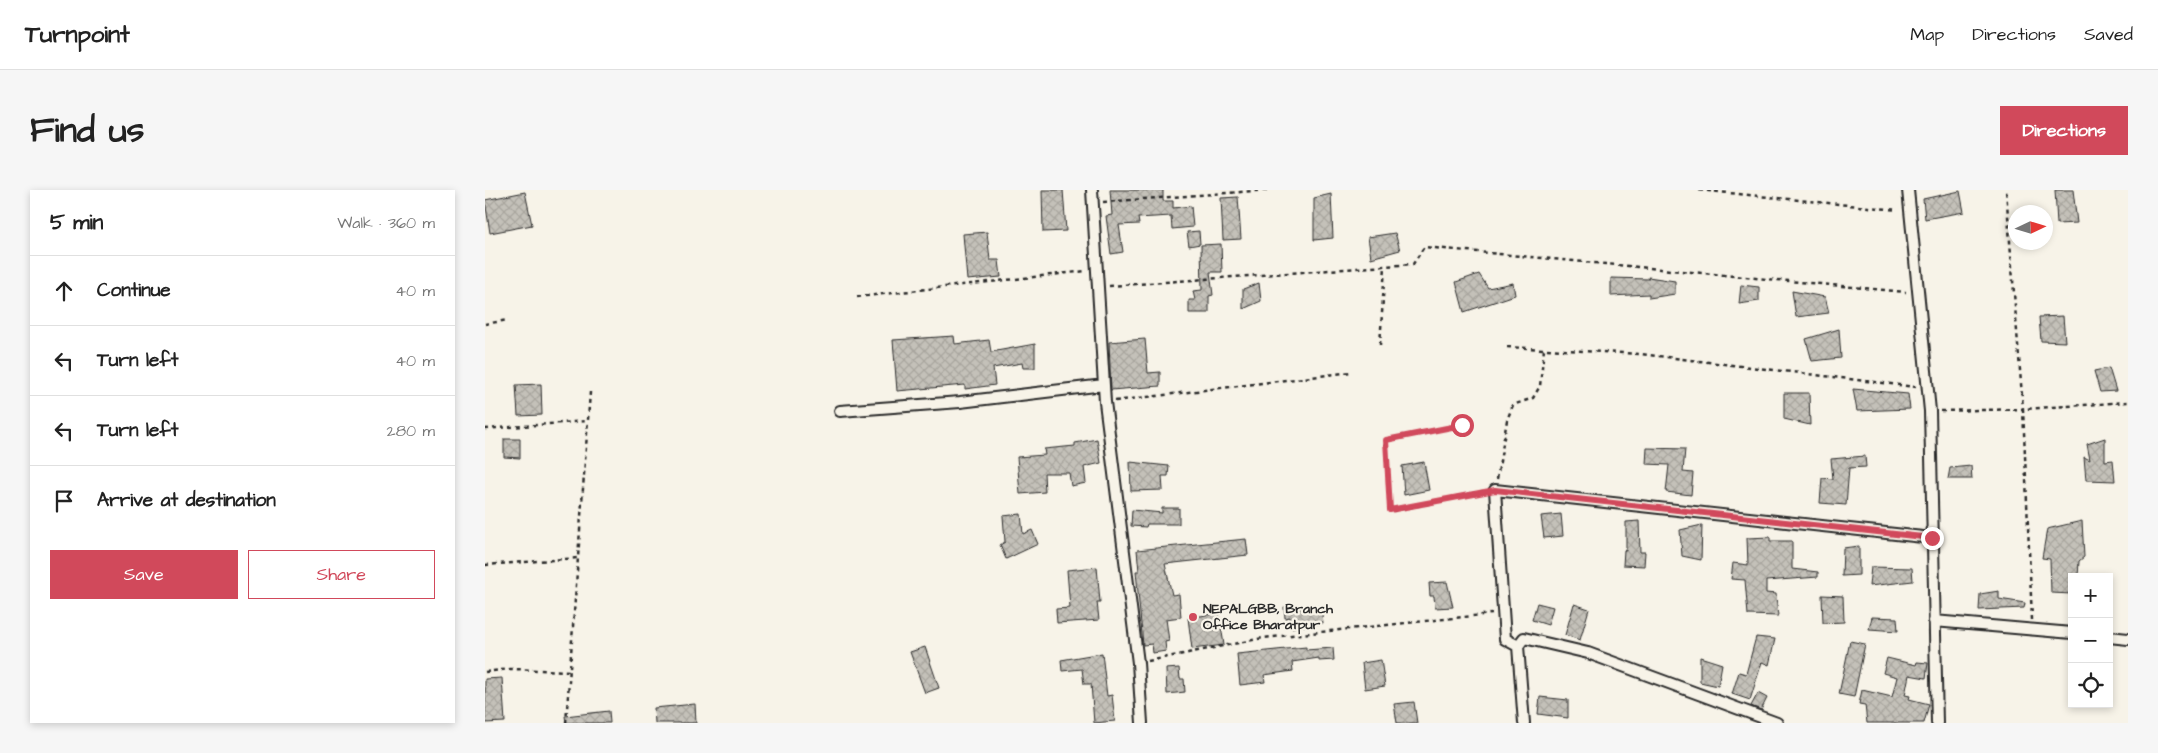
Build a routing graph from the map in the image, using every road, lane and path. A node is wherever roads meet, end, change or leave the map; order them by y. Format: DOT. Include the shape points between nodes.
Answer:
graph roads {
  1 [pos="1092,190"];
  2 [pos="1268,190"];
  3 [pos="1699,190"];
  4 [pos="1907,190"];
  5 [pos="2006,190"];
  6 [pos="1093,203"];
  7 [pos="1910,212"];
  8 [pos="1385,266"];
  9 [pos="1097,270"];
  10 [pos="1098,287"];
  11 [pos="1918,293"];
  12 [pos="857,297"];
  13 [pos="507,320"];
  14 [pos="485,324"];
  15 [pos="1381,345"];
  16 [pos="1507,347"];
  17 [pos="1544,349"];
  18 [pos="1352,372"];
  19 [pos="1104,385"];
  20 [pos="1927,388"];
  21 [pos="590,392"];
  22 [pos="1105,402"];
  23 [pos="2128,402"];
  24 [pos="2023,409"];
  25 [pos="840,411"];
  26 [pos="1930,411"];
  27 [pos="587,422"];
  28 [pos="1462,425"];
  29 [pos="485,430"];
  30 [pos="1495,490"];
  31 [pos="1932,538"];
  32 [pos="578,558"];
  33 [pos="485,565"];
  34 [pos="1503,613"];
  35 [pos="1934,621"];
  36 [pos="2032,629"];
  37 [pos="2068,633"];
  38 [pos="2113,637"];
  39 [pos="2128,639"];
  40 [pos="1518,646"];
  41 [pos="1137,663"];
  42 [pos="570,671"];
  43 [pos="485,672"];
  44 [pos="566,723"];
  45 [pos="1142,723"];
  46 [pos="1524,723"];
  47 [pos="1777,723"];
  48 [pos="1937,723"];
  1 -- 6 [label="street"];
  2 -- 6 [label="path"];
  3 -- 7 [label="path"];
  4 -- 7 [label="street"];
  5 -- 24 [label="path"];
  6 -- 9 [label="street"];
  7 -- 11 [label="street"];
  8 -- 10 [label="path"];
  8 -- 11 [label="path" via="1413,264 1424,247"];
  8 -- 15 [label="path"];
  9 -- 10 [label="street"];
  9 -- 12 [label="path"];
  10 -- 19 [label="street"];
  11 -- 20 [label="street"];
  13 -- 14 [label="path"];
  16 -- 17 [label="path"];
  17 -- 20 [label="path" via="1641,354"];
  17 -- 30 [label="path" via="1540,386 1533,398 1513,405 1507,420"];
  18 -- 22 [label="path"];
  19 -- 22 [label="street"];
  19 -- 25 [label="street" via="960,402"];
  20 -- 26 [label="street"];
  21 -- 27 [label="path"];
  22 -- 41 [label="street"];
  23 -- 24 [label="path"];
  24 -- 26 [label="path"];
  24 -- 36 [label="path"];
  26 -- 31 [label="street"];
  27 -- 29 [label="path"];
  27 -- 32 [label="path"];
  28 -- 30 [label="path" via="1386,440 1390,510"];
  30 -- 31 [label="street"];
  30 -- 34 [label="street"];
  31 -- 35 [label="street"];
  32 -- 33 [label="path"];
  32 -- 42 [label="path"];
  34 -- 40 [label="street" via="1505,639"];
  34 -- 41 [label="path" via="1263,638"];
  35 -- 36 [label="street"];
  35 -- 48 [label="street"];
  36 -- 37 [label="street"];
  38 -- 39 [label="street"];
  40 -- 46 [label="street"];
  40 -- 47 [label="street" via="1524,638 1588,653"];
  41 -- 45 [label="street"];
  42 -- 43 [label="path"];
  42 -- 44 [label="path"];
}
